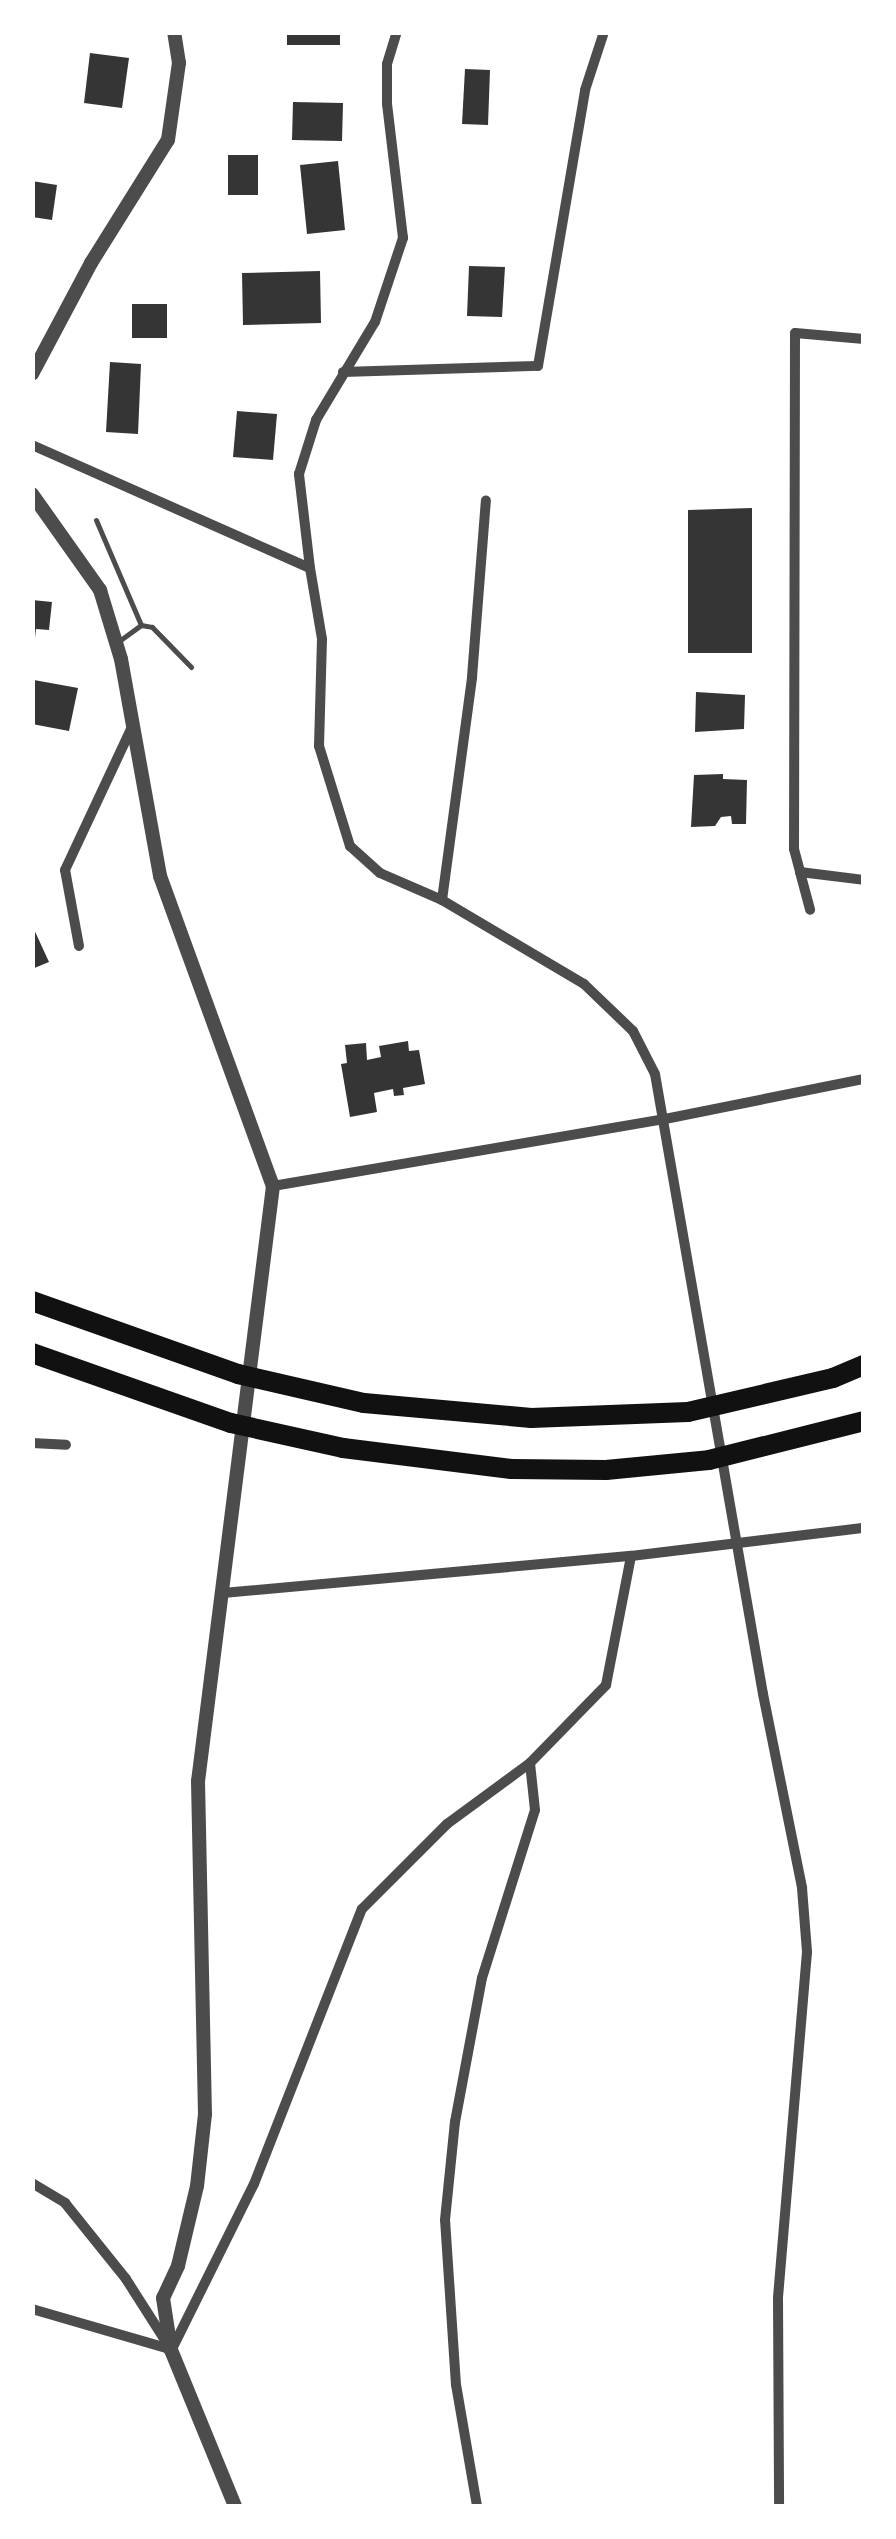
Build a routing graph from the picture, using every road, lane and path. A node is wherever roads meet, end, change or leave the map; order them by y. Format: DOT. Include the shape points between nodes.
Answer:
graph roads {
  1 [pos="174,32"];
  2 [pos="397,32"];
  3 [pos="604,32"];
  4 [pos="864,339"];
  5 [pos="343,372"];
  6 [pos="32,374"];
  7 [pos="32,446"];
  8 [pos="32,494"];
  9 [pos="486,501"];
  10 [pos="96,520"];
  11 [pos="310,568"];
  12 [pos="140,625"];
  13 [pos="116,643"];
  14 [pos="191,667"];
  15 [pos="131,728"];
  16 [pos="800,872"];
  17 [pos="864,880"];
  18 [pos="442,900"];
  19 [pos="810,910"];
  20 [pos="78,946"];
  21 [pos="864,1079"];
  22 [pos="664,1119"];
  23 [pos="272,1186"];
  24 [pos="32,1301"];
  25 [pos="32,1353"];
  26 [pos="864,1366"];
  27 [pos="864,1421"];
  28 [pos="32,1442"];
  29 [pos="66,1445"];
  30 [pos="864,1528"];
  31 [pos="631,1556"];
  32 [pos="224,1593"];
  33 [pos="530,1763"];
  34 [pos="32,2183"];
  35 [pos="32,2309"];
  36 [pos="171,2350"];
  37 [pos="234,2506"];
  38 [pos="477,2506"];
  39 [pos="779,2506"];
  1 -- 6 [label="street" via="176,104 168,140"];
  2 -- 5 [label="street" via="387,64 386,104 402,238 374,322"];
  3 -- 5 [label="street" via="585,90 538,366"];
  4 -- 16 [label="street" via="795,334 794,848"];
  5 -- 11 [label="street" via="316,420 299,474"];
  7 -- 11 [label="street"];
  8 -- 13 [label="street" via="100,590"];
  9 -- 18 [label="street" via="472,677"];
  10 -- 12 [label="lane"];
  11 -- 18 [label="street" via="322,640 318,746 335,810 350,846 380,873"];
  12 -- 13 [label="lane"];
  12 -- 14 [label="lane" via="152,627"];
  13 -- 15 [label="street"];
  15 -- 20 [label="street" via="65,870"];
  15 -- 23 [label="street" via="160,876"];
  16 -- 17 [label="street"];
  16 -- 19 [label="street"];
  18 -- 22 [label="street" via="584,984 632,1031 655,1074"];
  21 -- 22 [label="street"];
  22 -- 23 [label="street"];
  22 -- 39 [label="street" via="800,1872 807,1952 778,2298"];
  23 -- 32 [label="street"];
  24 -- 26 [label="highway" via="238,1374 364,1403 532,1418 688,1412"];
  25 -- 27 [label="highway" via="232,1423 343,1448 512,1469 606,1470 709,1460"];
  28 -- 29 [label="street"];
  30 -- 31 [label="street"];
  31 -- 32 [label="street"];
  31 -- 33 [label="street" via="606,1685"];
  32 -- 36 [label="street" via="198,1780 206,2114 197,2186 178,2266 163,2298"];
  33 -- 36 [label="street" via="447,1824 362,1909 254,2184"];
  33 -- 38 [label="street" via="535,1810 482,1978 454,2122 445,2220 456,2386"];
  34 -- 36 [label="street" via="65,2203 126,2279"];
  35 -- 36 [label="street"];
  36 -- 37 [label="street"];
}
